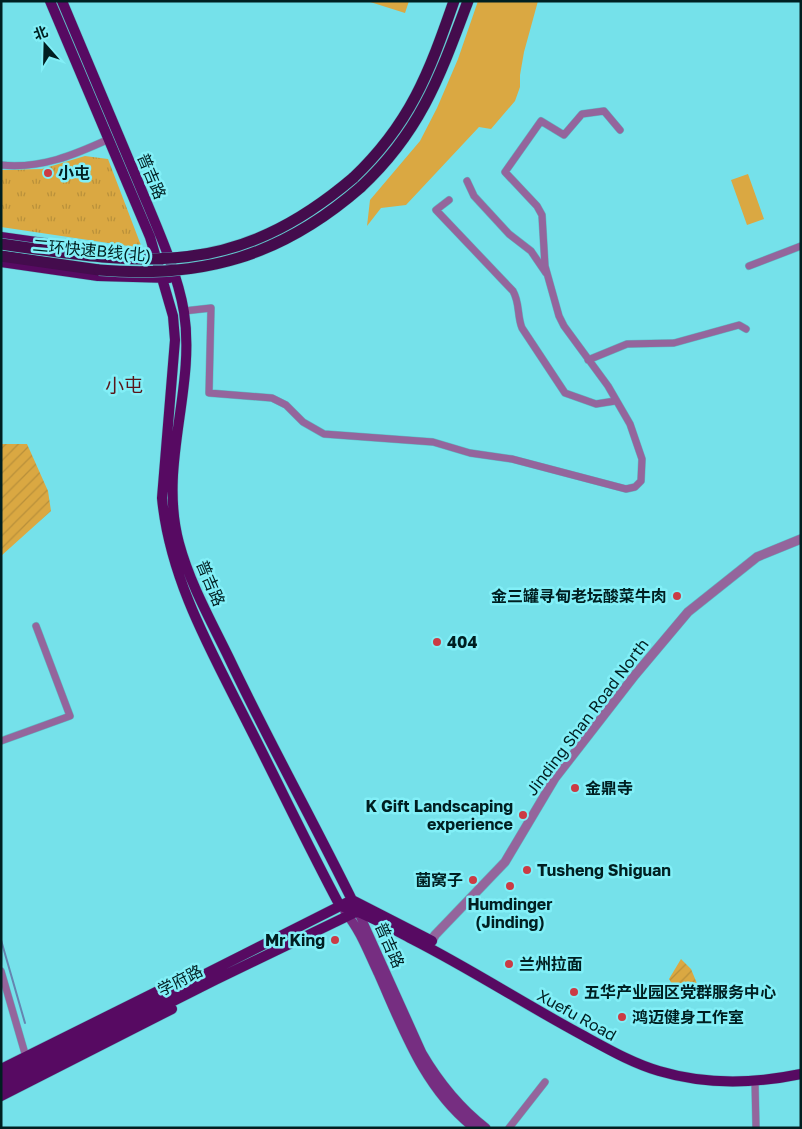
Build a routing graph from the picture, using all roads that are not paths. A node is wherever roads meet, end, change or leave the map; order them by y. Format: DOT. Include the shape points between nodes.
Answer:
graph roads {
  1 [pos="50,1"];
  2 [pos="62,1"];
  3 [pos="454,1"];
  4 [pos="468,1"];
  5 [pos="620,130"];
  6 [pos="109,138"];
  7 [pos="1,165"];
  8 [pos="467,181"];
  9 [pos="449,200"];
  10 [pos="1,238"];
  11 [pos="1,244"];
  12 [pos="801,246"];
  13 [pos="161,254"];
  14 [pos="1,256"];
  15 [pos="100,257"];
  16 [pos="1,262"];
  17 [pos="749,266"];
  18 [pos="99,270"];
  19 [pos="548,274"];
  20 [pos="168,278"];
  21 [pos="184,311"];
  22 [pos="746,329"];
  23 [pos="588,360"];
  24 [pos="615,401"];
  25 [pos="801,539"];
  26 [pos="36,626"];
  27 [pos="1,741"];
  28 [pos="352,900"];
  29 [pos="340,906"];
  30 [pos="353,913"];
  31 [pos="430,944"];
  32 [pos="1,971"];
  33 [pos="213,976"];
  34 [pos="145,1010"];
  35 [pos="26,1057"];
  36 [pos="1,1069"];
  37 [pos="801,1074"];
  38 [pos="1,1077"];
  39 [pos="546,1082"];
  40 [pos="755,1082"];
  41 [pos="1,1088"];
  42 [pos="1,1096"];
  43 [pos="474,1128"];
  44 [pos="486,1128"];
  45 [pos="509,1128"];
  46 [pos="756,1128"];
  1 -- 6 [label="main road, 普吉路"];
  2 -- 13 [label="main road, 普吉路"];
  3 -- 15 [label="highway, bridge" via="408,114 383,148 353,178 300,217 237,247 202,255 173,259"];
  4 -- 18 [label="highway, 二环快速B线(北), bridge" via="448,56 418,120 398,149 361,187 307,228 241,258 180,271"];
  5 -- 19 [label="street" via="604,111 582,114 564,136 541,121 505,172 542,215"];
  6 -- 7 [label="street" via="55,161 18,167"];
  6 -- 13 [label="main road, 普吉路"];
  8 -- 19 [label="street" via="474,196 502,228 531,251"];
  9 -- 24 [label="street" via="436,210 513,291 522,328 565,393 596,404"];
  10 -- 13 [label="main road" via="93,250"];
  10 -- 15 [label="highway, bridge"];
  11 -- 15 [label="highway, bridge"];
  12 -- 17 [label="street"];
  13 -- 20 [label="main road, 普吉路"];
  14 -- 18 [label="highway, 二环快速B线(北)"];
  16 -- 18 [label="highway"];
  16 -- 20 [label="main road" via="98,276"];
  19 -- 23 [label="street" via="564,326"];
  20 -- 21 [label="main road, 普吉路"];
  20 -- 29 [label="main road, 普吉路" via="175,340 162,498 174,563 223,673"];
  21 -- 24 [label="street" via="211,308 209,393 272,398 324,434 433,442 626,489 635,488 641,481 642,459 630,424"];
  21 -- 28 [label="main road, 普吉路" via="186,337 172,478 173,517 179,543 193,584 260,724"];
  22 -- 23 [label="street" via="739,325 674,343 627,344"];
  23 -- 24 [label="street"];
  25 -- 31 [label="street, Jinding Shan Road North" via="757,557 742,567 677,624 556,778 505,862"];
  26 -- 27 [label="street" via="70,716"];
  28 -- 29 [label="main road, 学府路"];
  28 -- 30 [label="main road, 普吉路"];
  28 -- 31 [label="main road"];
  29 -- 30 [label="main road"];
  29 -- 33 [label="main road, 学府路"];
  30 -- 31 [label="main road, Xuefu Road"];
  30 -- 33 [label="main road, 学府路"];
  30 -- 43 [label="main road, 普吉路" via="415,1056 450,1106"];
  30 -- 44 [label="main road, 普吉路" via="435,1075"];
  31 -- 40 [label="main road, Xuefu Road" via="622,1057 691,1079"];
  32 -- 35 [label="street"];
  33 -- 34 [label="main road, 学府路"];
  33 -- 35 [label="main road, 学府路" via="146,996"];
  33 -- 42 [label="main road" via="157,1017"];
  34 -- 38 [label="main road, 学府路"];
  34 -- 41 [label="main road, 学府路"];
  35 -- 36 [label="main road, 学府路"];
  37 -- 40 [label="main road, Xuefu Road"];
  39 -- 45 [label="street"];
  40 -- 46 [label="street"];
}
